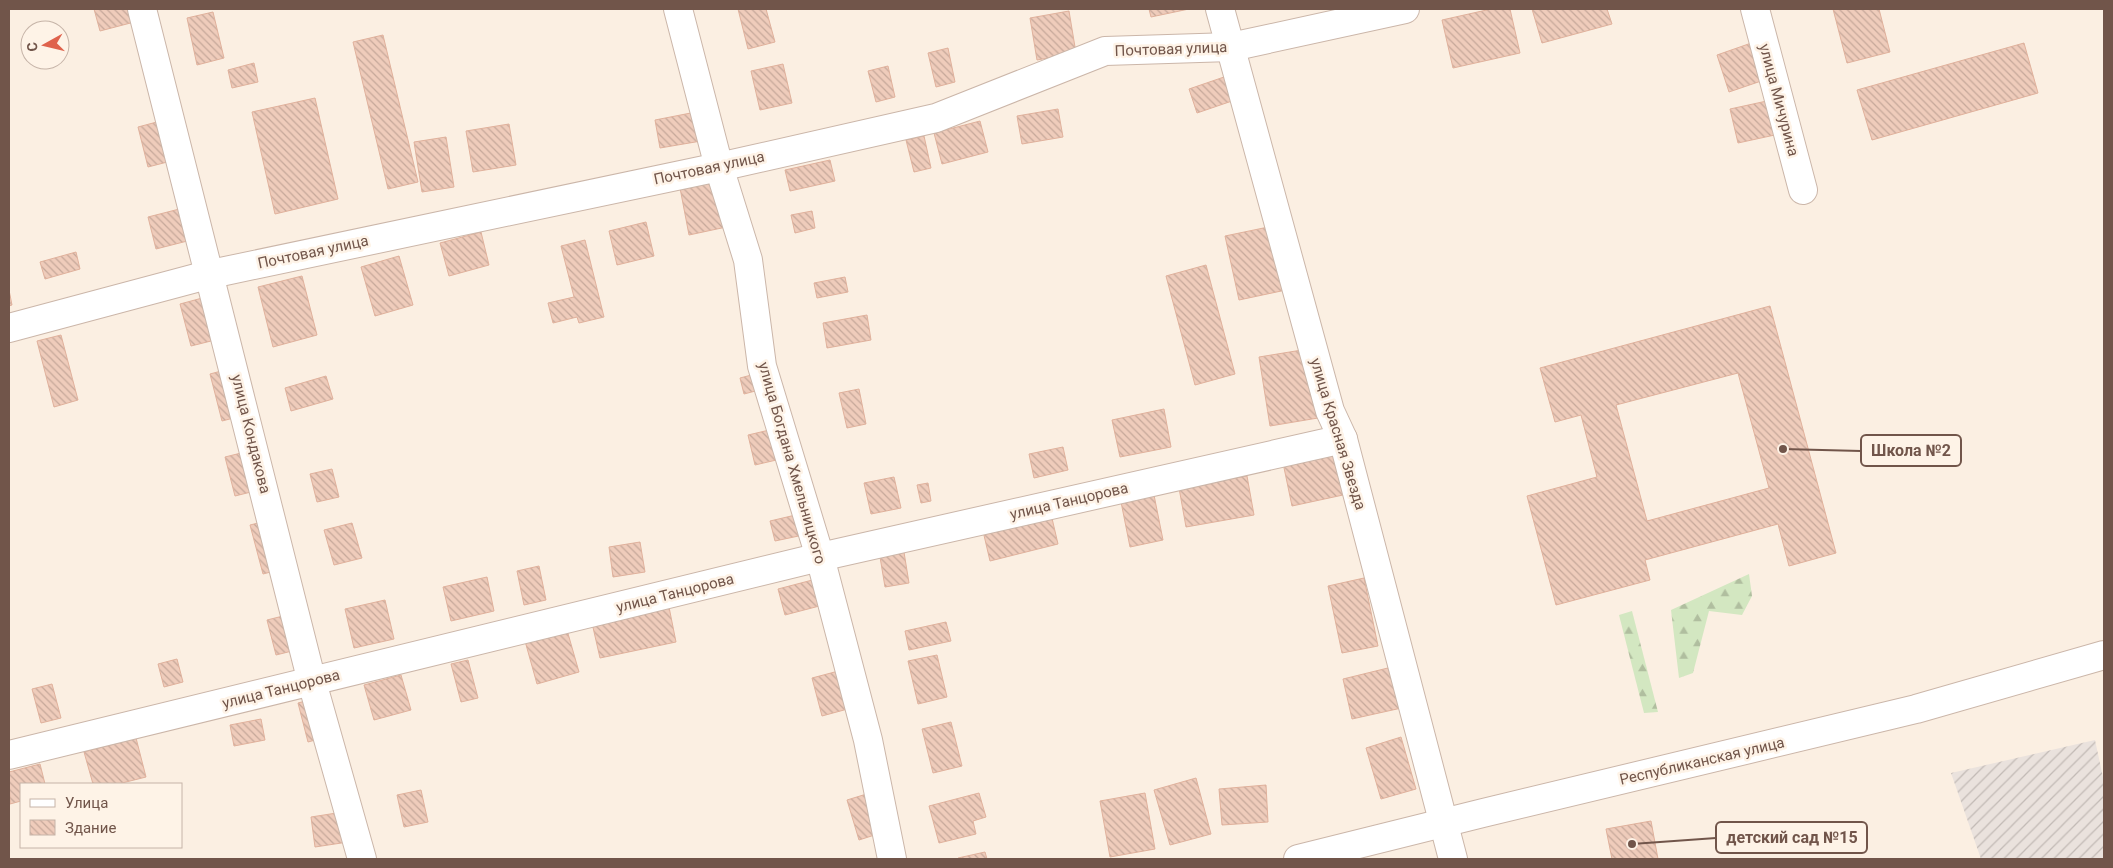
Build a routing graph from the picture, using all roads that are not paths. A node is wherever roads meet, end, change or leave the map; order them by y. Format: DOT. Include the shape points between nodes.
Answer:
graph roads {
  1 [pos="142,9"];
  2 [pos="678,9"];
  3 [pos="1220,9"];
  4 [pos="1405,9"];
  5 [pos="1755,9"];
  6 [pos="1231,47"];
  7 [pos="719,166"];
  8 [pos="1803,190"];
  9 [pos="211,274"];
  10 [pos="9,328"];
  11 [pos="1343,439"];
  12 [pos="820,557"];
  13 [pos="2104,655"];
  14 [pos="312,682"];
  15 [pos="9,755"];
  16 [pos="1444,824"];
  17 [pos="362,859"];
  18 [pos="892,859"];
  19 [pos="1298,859"];
  20 [pos="1454,859"];
  1 -- 9 [label="street, улица Кондакова"];
  2 -- 7 [label="street, улица Богдана Хмельницкого"];
  3 -- 6 [label="street, улица Красная Звезда"];
  4 -- 6 [label="street, Почтовая улица"];
  5 -- 8 [label="street, улица Мичурина"];
  6 -- 7 [label="street, Почтовая улица" via="1105,51 936,118"];
  6 -- 11 [label="street, улица Красная Звезда" via="1330,411"];
  7 -- 9 [label="street, Почтовая улица"];
  7 -- 12 [label="street, улица Богдана Хмельницкого" via="748,260 762,366"];
  9 -- 10 [label="street, Почтовая улица"];
  9 -- 14 [label="street, улица Кондакова"];
  11 -- 12 [label="street, улица Танцорова"];
  11 -- 16 [label="street, улица Красная Звезда"];
  12 -- 14 [label="street, улица Танцорова"];
  12 -- 18 [label="street, улица Богдана Хмельницкого" via="868,740"];
  13 -- 16 [label="street, Республиканская улица" via="1916,710"];
  14 -- 15 [label="street, улица Танцорова"];
  14 -- 17 [label="street, улица Кондакова"];
  16 -- 19 [label="street, Республиканская улица"];
  16 -- 20 [label="street, улица Красная Звезда"];
}
